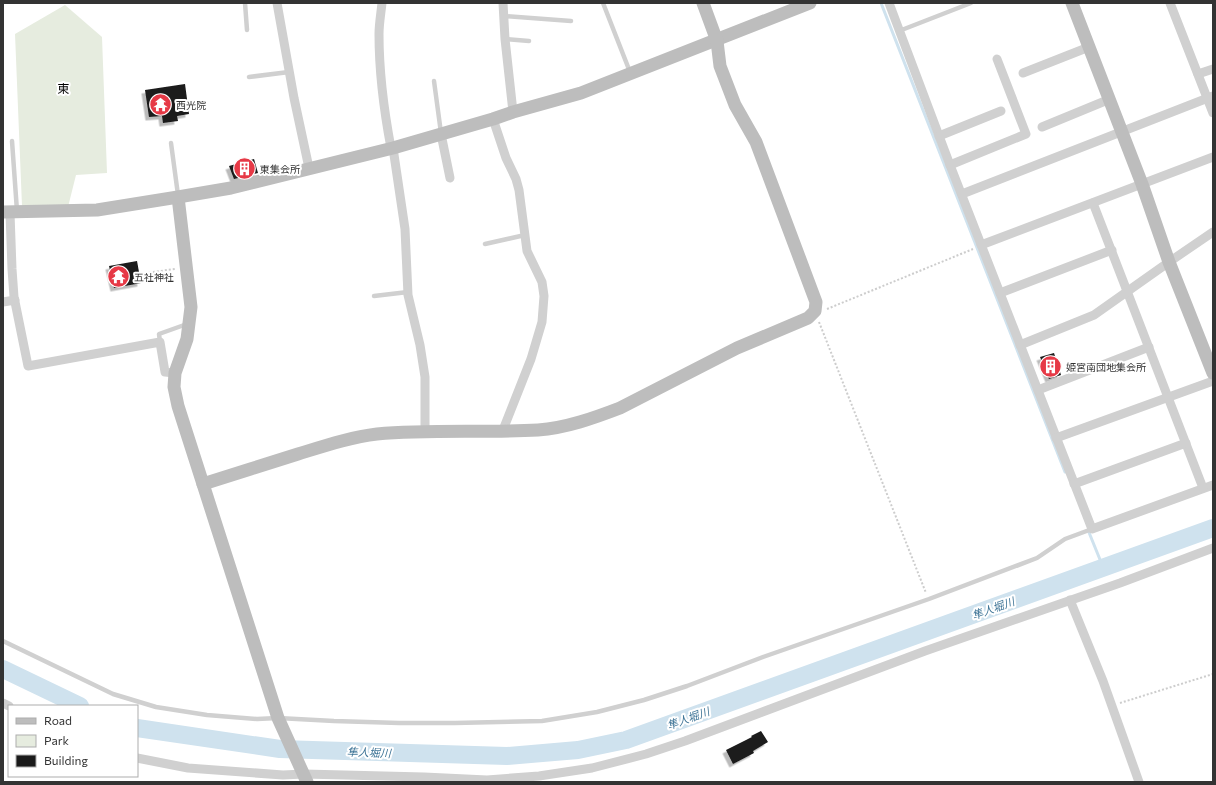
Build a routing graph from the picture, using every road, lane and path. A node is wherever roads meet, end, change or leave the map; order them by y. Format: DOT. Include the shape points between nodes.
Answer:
graph roads {
  1 [pos="245,3"];
  2 [pos="277,3"];
  3 [pos="382,3"];
  4 [pos="503,3"];
  5 [pos="603,3"];
  6 [pos="703,3"];
  7 [pos="810,3"];
  8 [pos="889,3"];
  9 [pos="972,3"];
  10 [pos="1072,3"];
  11 [pos="1170,3"];
  12 [pos="503,16"];
  13 [pos="571,21"];
  14 [pos="247,30"];
  15 [pos="899,31"];
  16 [pos="505,39"];
  17 [pos="529,41"];
  18 [pos="717,41"];
  19 [pos="1089,47"];
  20 [pos="997,58"];
  21 [pos="1213,69"];
  22 [pos="289,72"];
  23 [pos="630,73"];
  24 [pos="1023,73"];
  25 [pos="1198,74"];
  26 [pos="249,77"];
  27 [pos="434,81"];
  28 [pos="1210,98"];
  29 [pos="1110,99"];
  30 [pos="1001,111"];
  31 [pos="513,112"];
  32 [pos="1213,113"];
  33 [pos="493,119"];
  34 [pos="1042,127"];
  35 [pos="1122,132"];
  36 [pos="441,134"];
  37 [pos="939,136"];
  38 [pos="12,141"];
  39 [pos="171,143"];
  40 [pos="392,148"];
  41 [pos="1213,157"];
  42 [pos="950,165"];
  43 [pos="309,168"];
  44 [pos="450,178"];
  45 [pos="1142,184"];
  46 [pos="962,194"];
  47 [pos="178,197"];
  48 [pos="1093,203"];
  49 [pos="10,212"];
  50 [pos="1213,232"];
  51 [pos="525,234"];
  52 [pos="485,244"];
  53 [pos="981,245"];
  54 [pos="1112,250"];
  55 [pos="1169,262"];
  56 [pos="186,268"];
  57 [pos="145,273"];
  58 [pos="1128,291"];
  59 [pos="408,292"];
  60 [pos="1000,293"];
  61 [pos="374,296"];
  62 [pos="15,300"];
  63 [pos="3,302"];
  64 [pos="815,311"];
  65 [pos="189,323"];
  66 [pos="160,342"];
  67 [pos="1020,344"];
  68 [pos="1149,347"];
  69 [pos="175,373"];
  70 [pos="1213,373"];
  71 [pos="1213,381"];
  72 [pos="1038,390"];
  73 [pos="1167,397"];
  74 [pos="503,430"];
  75 [pos="425,432"];
  76 [pos="1056,438"];
  77 [pos="1186,443"];
  78 [pos="203,484"];
  79 [pos="1074,484"];
  80 [pos="1213,485"];
  81 [pos="1203,488"];
  82 [pos="1092,529"];
  83 [pos="1213,548"];
  84 [pos="928,599"];
  85 [pos="1070,600"];
  86 [pos="3,641"];
  87 [pos="1213,674"];
  88 [pos="1112,706"];
  89 [pos="278,718"];
  90 [pos="138,758"];
  91 [pos="305,778"];
  92 [pos="1138,782"];
  1 -- 14 [label="lane"];
  2 -- 22 [label="street"];
  3 -- 40 [label="street" via="379,34 381,78"];
  4 -- 12 [label="street"];
  5 -- 23 [label="lane"];
  6 -- 18 [label="street"];
  7 -- 18 [label="street"];
  8 -- 15 [label="street"];
  9 -- 15 [label="lane"];
  10 -- 19 [label="street"];
  11 -- 25 [label="street"];
  12 -- 13 [label="lane"];
  12 -- 16 [label="street"];
  15 -- 37 [label="street"];
  16 -- 17 [label="lane"];
  16 -- 31 [label="street"];
  18 -- 23 [label="street"];
  18 -- 64 [label="street" via="720,66 735,105 756,142 816,302"];
  19 -- 24 [label="street"];
  19 -- 29 [label="street"];
  20 -- 42 [label="street" via="1026,134"];
  21 -- 25 [label="street"];
  22 -- 26 [label="lane"];
  22 -- 43 [label="street"];
  23 -- 31 [label="street" via="581,93"];
  25 -- 28 [label="street"];
  27 -- 36 [label="lane"];
  28 -- 32 [label="street"];
  28 -- 35 [label="street"];
  29 -- 34 [label="street"];
  29 -- 35 [label="street"];
  30 -- 37 [label="street"];
  31 -- 33 [label="street"];
  33 -- 36 [label="street"];
  33 -- 51 [label="street" via="516,179"];
  35 -- 45 [label="street"];
  35 -- 46 [label="street"];
  36 -- 40 [label="street"];
  36 -- 44 [label="street"];
  37 -- 42 [label="street"];
  38 -- 49 [label="lane"];
  39 -- 47 [label="lane"];
  40 -- 43 [label="street"];
  40 -- 59 [label="street" via="405,229"];
  41 -- 45 [label="street"];
  42 -- 46 [label="street"];
  43 -- 47 [label="street" via="231,188"];
  45 -- 48 [label="street"];
  45 -- 55 [label="street"];
  46 -- 53 [label="street"];
  47 -- 49 [label="street" via="97,210"];
  47 -- 56 [label="street"];
  48 -- 53 [label="street"];
  48 -- 54 [label="street"];
  49 -- 62 [label="street"];
  50 -- 55 [label="street"];
  51 -- 52 [label="lane"];
  51 -- 74 [label="street" via="527,251 542,282 542,322 531,359"];
  53 -- 60 [label="street"];
  53 -- 64 [label="path" via="828,308"];
  54 -- 58 [label="street"];
  54 -- 60 [label="street"];
  55 -- 58 [label="street"];
  55 -- 70 [label="street"];
  56 -- 57 [label="path"];
  56 -- 65 [label="street" via="191,307"];
  58 -- 67 [label="street" via="1094,315"];
  58 -- 68 [label="street"];
  59 -- 61 [label="lane"];
  59 -- 75 [label="street" via="425,377"];
  60 -- 67 [label="street"];
  62 -- 63 [label="street"];
  62 -- 66 [label="street" via="28,366"];
  64 -- 74 [label="street" via="808,318 737,348 601,416 539,430"];
  64 -- 84 [label="path"];
  65 -- 66 [label="lane" via="159,334"];
  65 -- 69 [label="street" via="187,339"];
  66 -- 69 [label="street" via="165,372"];
  67 -- 72 [label="street"];
  68 -- 72 [label="street"];
  68 -- 73 [label="street"];
  69 -- 78 [label="street" via="174,387 178,406"];
  71 -- 73 [label="street"];
  72 -- 76 [label="street"];
  73 -- 76 [label="street"];
  73 -- 77 [label="street"];
  74 -- 75 [label="street"];
  75 -- 78 [label="street" via="376,434 349,439"];
  76 -- 79 [label="street"];
  77 -- 79 [label="street"];
  77 -- 81 [label="street"];
  78 -- 89 [label="street"];
  79 -- 82 [label="street"];
  80 -- 81 [label="street"];
  81 -- 82 [label="street"];
  82 -- 84 [label="lane" via="1064,539 1037,558"];
  83 -- 85 [label="street"];
  84 -- 89 [label="lane" via="687,686 597,712 542,721 455,723"];
  85 -- 88 [label="street"];
  85 -- 91 [label="street" via="685,741 598,767 540,776 487,780 424,777"];
  86 -- 89 [label="lane" via="113,694 156,707 239,718"];
  87 -- 88 [label="path"];
  88 -- 92 [label="street"];
  89 -- 91 [label="street"];
  90 -- 91 [label="street" via="188,768"];
}
